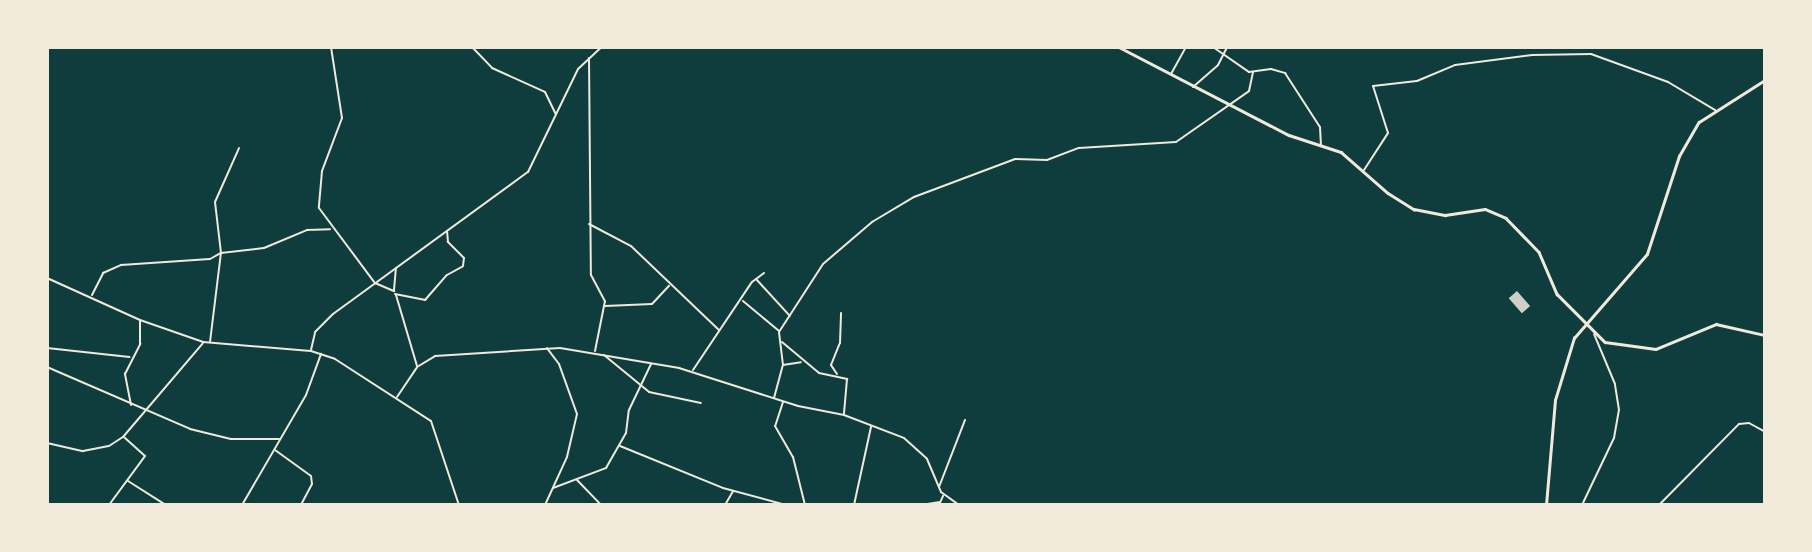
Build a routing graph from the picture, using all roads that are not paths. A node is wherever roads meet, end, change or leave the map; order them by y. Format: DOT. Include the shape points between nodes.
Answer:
graph roads {
  1 [pos="331,47"];
  2 [pos="472,47"];
  3 [pos="602,47"];
  4 [pos="1119,47"];
  5 [pos="1186,47"];
  6 [pos="1213,47"];
  7 [pos="1227,47"];
  8 [pos="1224,53"];
  9 [pos="589,57"];
  10 [pos="1253,72"];
  11 [pos="1171,75"];
  12 [pos="1765,80"];
  13 [pos="1193,87"];
  14 [pos="1232,107"];
  15 [pos="1715,110"];
  16 [pos="556,116"];
  17 [pos="1321,145"];
  18 [pos="239,148"];
  19 [pos="1364,170"];
  20 [pos="589,224"];
  21 [pos="331,229"];
  22 [pos="447,231"];
  23 [pos="221,253"];
  24 [pos="396,268"];
  25 [pos="764,272"];
  26 [pos="47,278"];
  27 [pos="755,279"];
  28 [pos="375,283"];
  29 [pos="669,285"];
  30 [pos="395,292"];
  31 [pos="91,296"];
  32 [pos="743,300"];
  33 [pos="605,306"];
  34 [pos="841,313"];
  35 [pos="790,316"];
  36 [pos="140,320"];
  37 [pos="1585,322"];
  38 [pos="719,330"];
  39 [pos="779,332"];
  40 [pos="1594,334"];
  41 [pos="1765,335"];
  42 [pos="780,340"];
  43 [pos="203,342"];
  44 [pos="210,343"];
  45 [pos="47,348"];
  46 [pos="547,348"];
  47 [pos="310,351"];
  48 [pos="322,353"];
  49 [pos="595,353"];
  50 [pos="603,355"];
  51 [pos="131,357"];
  52 [pos="802,362"];
  53 [pos="651,363"];
  54 [pos="783,365"];
  55 [pos="47,367"];
  56 [pos="417,368"];
  57 [pos="692,371"];
  58 [pos="838,375"];
  59 [pos="641,387"];
  60 [pos="397,397"];
  61 [pos="774,398"];
  62 [pos="783,401"];
  63 [pos="701,403"];
  64 [pos="131,407"];
  65 [pos="143,412"];
  66 [pos="844,415"];
  67 [pos="965,420"];
  68 [pos="871,426"];
  69 [pos="1765,432"];
  70 [pos="123,437"];
  71 [pos="279,439"];
  72 [pos="47,443"];
  73 [pos="620,446"];
  74 [pos="273,449"];
  75 [pos="577,480"];
  76 [pos="127,481"];
  77 [pos="553,488"];
  78 [pos="939,488"];
  79 [pos="733,491"];
  80 [pos="943,495"];
  81 [pos="940,503"];
  82 [pos="109,505"];
  83 [pos="166,505"];
  84 [pos="242,505"];
  85 [pos="302,505"];
  86 [pos="459,505"];
  87 [pos="545,505"];
  88 [pos="601,505"];
  89 [pos="725,505"];
  90 [pos="786,505"];
  91 [pos="805,505"];
  92 [pos="854,505"];
  93 [pos="921,505"];
  94 [pos="959,505"];
  95 [pos="1546,505"];
  96 [pos="1582,505"];
  97 [pos="1659,505"];
  1 -- 21 [label="street" via="342,118 322,171 318,202"];
  2 -- 16 [label="street" via="492,68 545,92"];
  3 -- 9 [label="street"];
  4 -- 11 [label="street"];
  5 -- 11 [label="street"];
  6 -- 8 [label="street"];
  7 -- 8 [label="street"];
  8 -- 10 [label="street"];
  8 -- 13 [label="street"];
  9 -- 16 [label="street" via="578,68"];
  9 -- 20 [label="street"];
  10 -- 14 [label="street" via="1252,88"];
  10 -- 17 [label="street" via="1271,69 1285,73 1320,127"];
  11 -- 13 [label="street"];
  12 -- 15 [label="street"];
  13 -- 14 [label="street"];
  14 -- 17 [label="street"];
  14 -- 35 [label="street" via="1168,145 1079,148 1047,160 1015,159 914,197 872,222 825,262"];
  15 -- 19 [label="street" via="1668,82 1591,54 1532,55 1455,65 1417,81 1373,86 1388,133"];
  15 -- 37 [label="street" via="1699,122 1683,146 1647,254 1632,276"];
  16 -- 22 [label="street" via="528,172"];
  17 -- 19 [label="street" via="1341,152"];
  18 -- 23 [label="street" via="217,194"];
  19 -- 37 [label="street" via="1414,209 1445,215 1485,209 1506,218 1530,239 1557,294"];
  20 -- 29 [label="street" via="631,246"];
  20 -- 33 [label="street" via="591,275"];
  21 -- 23 [label="street" via="307,230 264,248"];
  21 -- 28 [label="street"];
  22 -- 24 [label="street"];
  22 -- 30 [label="street" via="448,242 464,258 464,266 447,275 425,300"];
  23 -- 31 [label="street" via="208,260 121,265 103,273"];
  23 -- 44 [label="street"];
  24 -- 28 [label="street"];
  24 -- 30 [label="street"];
  25 -- 27 [label="street"];
  26 -- 31 [label="street"];
  27 -- 32 [label="street"];
  27 -- 35 [label="street"];
  28 -- 30 [label="street"];
  28 -- 47 [label="street" via="323,323"];
  29 -- 33 [label="street" via="652,304"];
  29 -- 38 [label="street"];
  30 -- 56 [label="street"];
  31 -- 36 [label="street"];
  32 -- 38 [label="street"];
  32 -- 39 [label="street"];
  33 -- 49 [label="street"];
  34 -- 58 [label="street" via="840,344 831,365"];
  35 -- 39 [label="street"];
  36 -- 43 [label="street"];
  36 -- 51 [label="street" via="140,344"];
  37 -- 40 [label="street"];
  37 -- 95 [label="street" via="1560,373"];
  38 -- 57 [label="street"];
  39 -- 42 [label="street"];
  40 -- 41 [label="street" via="1614,344 1656,349 1716,324"];
  40 -- 96 [label="street" via="1615,384 1619,410 1614,438"];
  42 -- 52 [label="street"];
  42 -- 54 [label="street"];
  43 -- 44 [label="street"];
  43 -- 65 [label="street"];
  44 -- 47 [label="street"];
  45 -- 51 [label="street"];
  46 -- 49 [label="street"];
  46 -- 56 [label="street" via="435,356"];
  46 -- 77 [label="street" via="559,364 577,414 567,457"];
  47 -- 48 [label="street"];
  48 -- 60 [label="street"];
  48 -- 71 [label="street" via="307,392"];
  49 -- 50 [label="street"];
  50 -- 53 [label="street"];
  50 -- 59 [label="street"];
  51 -- 64 [label="street" via="125,379"];
  52 -- 54 [label="street"];
  52 -- 58 [label="street" via="819,373"];
  53 -- 57 [label="street"];
  53 -- 59 [label="street"];
  54 -- 61 [label="street"];
  55 -- 64 [label="street"];
  56 -- 60 [label="street"];
  57 -- 61 [label="street"];
  58 -- 66 [label="street" via="848,383"];
  59 -- 63 [label="street" via="657,396"];
  59 -- 73 [label="street"];
  60 -- 86 [label="street" via="435,428"];
  61 -- 62 [label="street"];
  62 -- 66 [label="street"];
  62 -- 91 [label="street" via="775,426 793,457"];
  64 -- 65 [label="street"];
  65 -- 70 [label="street"];
  65 -- 71 [label="street" via="231,439"];
  66 -- 68 [label="street"];
  67 -- 78 [label="street"];
  68 -- 78 [label="street" via="911,443 927,459"];
  68 -- 92 [label="street"];
  69 -- 97 [label="street" via="1749,423 1739,424"];
  70 -- 72 [label="street" via="92,451"];
  70 -- 76 [label="street" via="145,456"];
  71 -- 74 [label="street"];
  73 -- 75 [label="street" via="606,468"];
  73 -- 79 [label="street"];
  74 -- 84 [label="street"];
  74 -- 85 [label="street" via="311,476"];
  75 -- 77 [label="street"];
  75 -- 88 [label="street"];
  76 -- 82 [label="street"];
  76 -- 83 [label="street"];
  77 -- 87 [label="street"];
  78 -- 80 [label="street"];
  79 -- 89 [label="street"];
  79 -- 90 [label="street"];
  80 -- 81 [label="street"];
  80 -- 94 [label="street"];
  81 -- 93 [label="street"];
}
